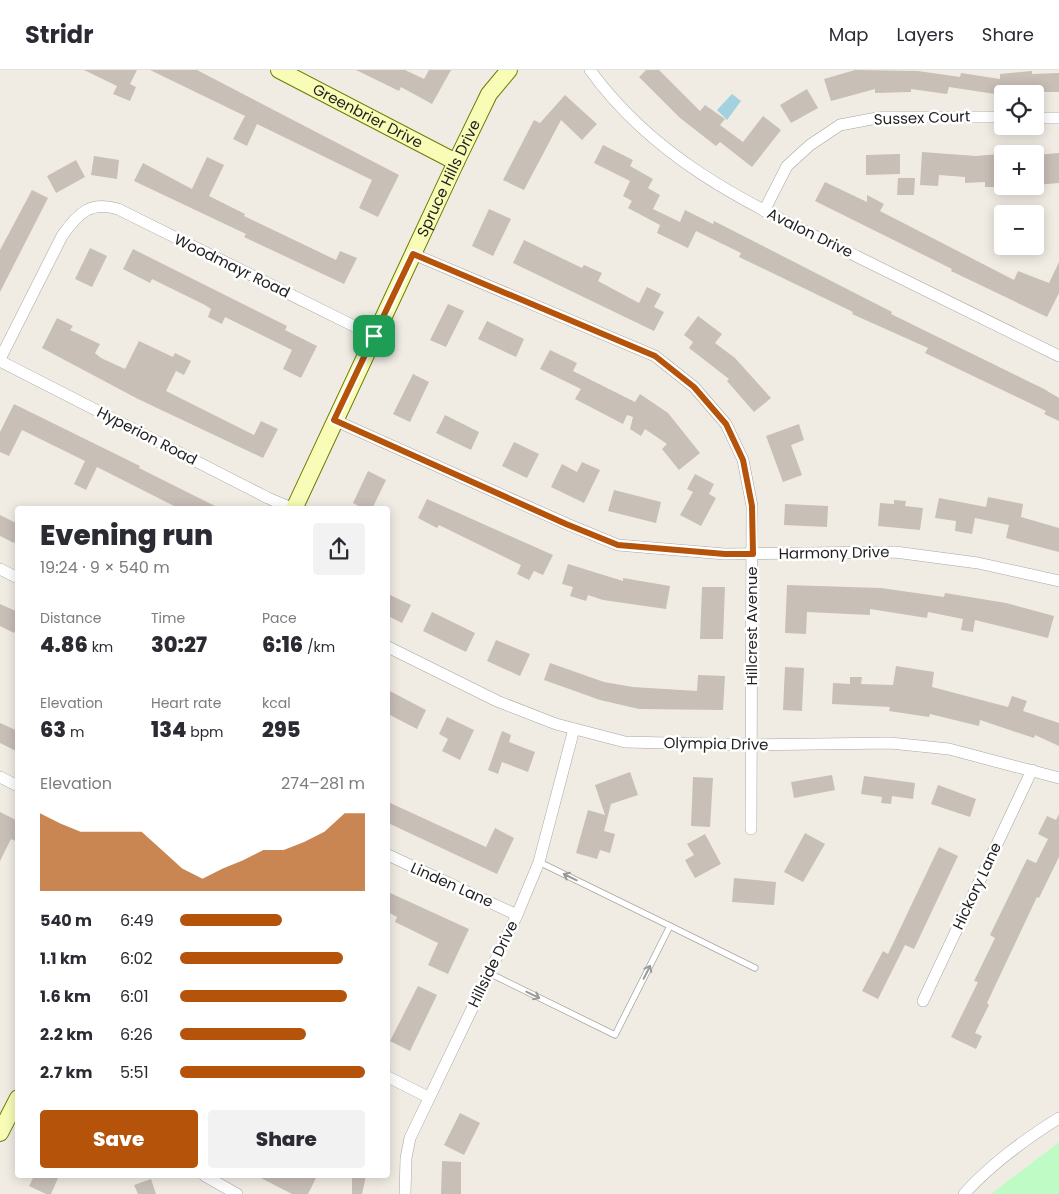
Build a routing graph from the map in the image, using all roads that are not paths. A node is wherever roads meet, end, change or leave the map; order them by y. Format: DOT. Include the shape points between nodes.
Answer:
graph roads {
  1 [pos="279,70"];
  2 [pos="509,70"];
  3 [pos="590,70"];
  4 [pos="994,117"];
  5 [pos="1044,118"];
  6 [pos="1059,118"];
  7 [pos="456,162"];
  8 [pos="764,211"];
  9 [pos="413,254"];
  10 [pos="374,336"];
  11 [pos="1059,356"];
  12 [pos="0,360"];
  13 [pos="334,420"];
  14 [pos="287,506"];
  15 [pos="295,506"];
  16 [pos="753,554"];
  17 [pos="0,569"];
  18 [pos="15,576"];
  19 [pos="1059,581"];
  20 [pos="390,648"];
  21 [pos="574,728"];
  22 [pos="752,745"];
  23 [pos="1032,770"];
  24 [pos="0,777"];
  25 [pos="1059,778"];
  26 [pos="15,784"];
  27 [pos="750,829"];
  28 [pos="390,856"];
  29 [pos="539,862"];
  30 [pos="518,914"];
  31 [pos="670,926"];
  32 [pos="755,968"];
  33 [pos="489,973"];
  34 [pos="923,1001"];
  35 [pos="390,1078"];
  36 [pos="428,1097"];
  37 [pos="15,1104"];
  38 [pos="1059,1118"];
  39 [pos="0,1133"];
  40 [pos="209,1178"];
  41 [pos="237,1194"];
  42 [pos="405,1194"];
  43 [pos="964,1194"];
  1 -- 7 [label="main road, Greenbrier Drive"];
  2 -- 7 [label="main road, Spruce Hills Drive" via="489,94"];
  3 -- 8 [label="street, Avalon Drive" via="642,129 675,157 712,183"];
  4 -- 8 [label="street, Sussex Court" via="882,117 840,125 810,145 787,166"];
  5 -- 6 [label="street"];
  7 -- 9 [label="main road, Spruce Hills Drive"];
  8 -- 11 [label="street, Avalon Drive"];
  9 -- 10 [label="main road, Spruce Hills Drive"];
  9 -- 16 [label="street, Hillcrest Avenue" via="655,356 694,387 726,424 743,460 752,506"];
  10 -- 12 [label="street, Woodmayr Road" via="118,209 104,205 88,210 74,220 62,236"];
  10 -- 13 [label="main road, Spruce Hills Drive"];
  12 -- 14 [label="street, Hyperion Road"];
  13 -- 15 [label="main road, Spruce Hills Drive"];
  13 -- 16 [label="street, Harmony Drive" via="618,545"];
  16 -- 19 [label="street, Harmony Drive" via="895,552 978,563"];
  16 -- 22 [label="street, Hillcrest Avenue"];
  17 -- 18 [label="street"];
  20 -- 21 [label="street, Olympia Drive" via="497,701"];
  21 -- 22 [label="street, Olympia Drive" via="625,742"];
  21 -- 29 [label="street, Hillside Drive"];
  22 -- 23 [label="street, Olympia Drive" via="890,743 949,749"];
  22 -- 27 [label="street, Hillcrest Avenue"];
  23 -- 25 [label="street, Olympia Drive"];
  23 -- 34 [label="street, Hickory Lane"];
  24 -- 26 [label="street"];
  28 -- 30 [label="street, Linden Lane"];
  29 -- 30 [label="street, Hillside Drive"];
  31 -- 29 [label="lane, one-way"];
  30 -- 33 [label="street, Hillside Drive"];
  31 -- 32 [label="lane"];
  33 -- 31 [label="lane, one-way" via="615,1035"];
  33 -- 36 [label="street, Hillside Drive"];
  35 -- 36 [label="street"];
  36 -- 42 [label="street, Hillside Drive" via="410,1138"];
  37 -- 39 [label="main road"];
  38 -- 43 [label="street" via="993,1164"];
  40 -- 41 [label="street"];
}
